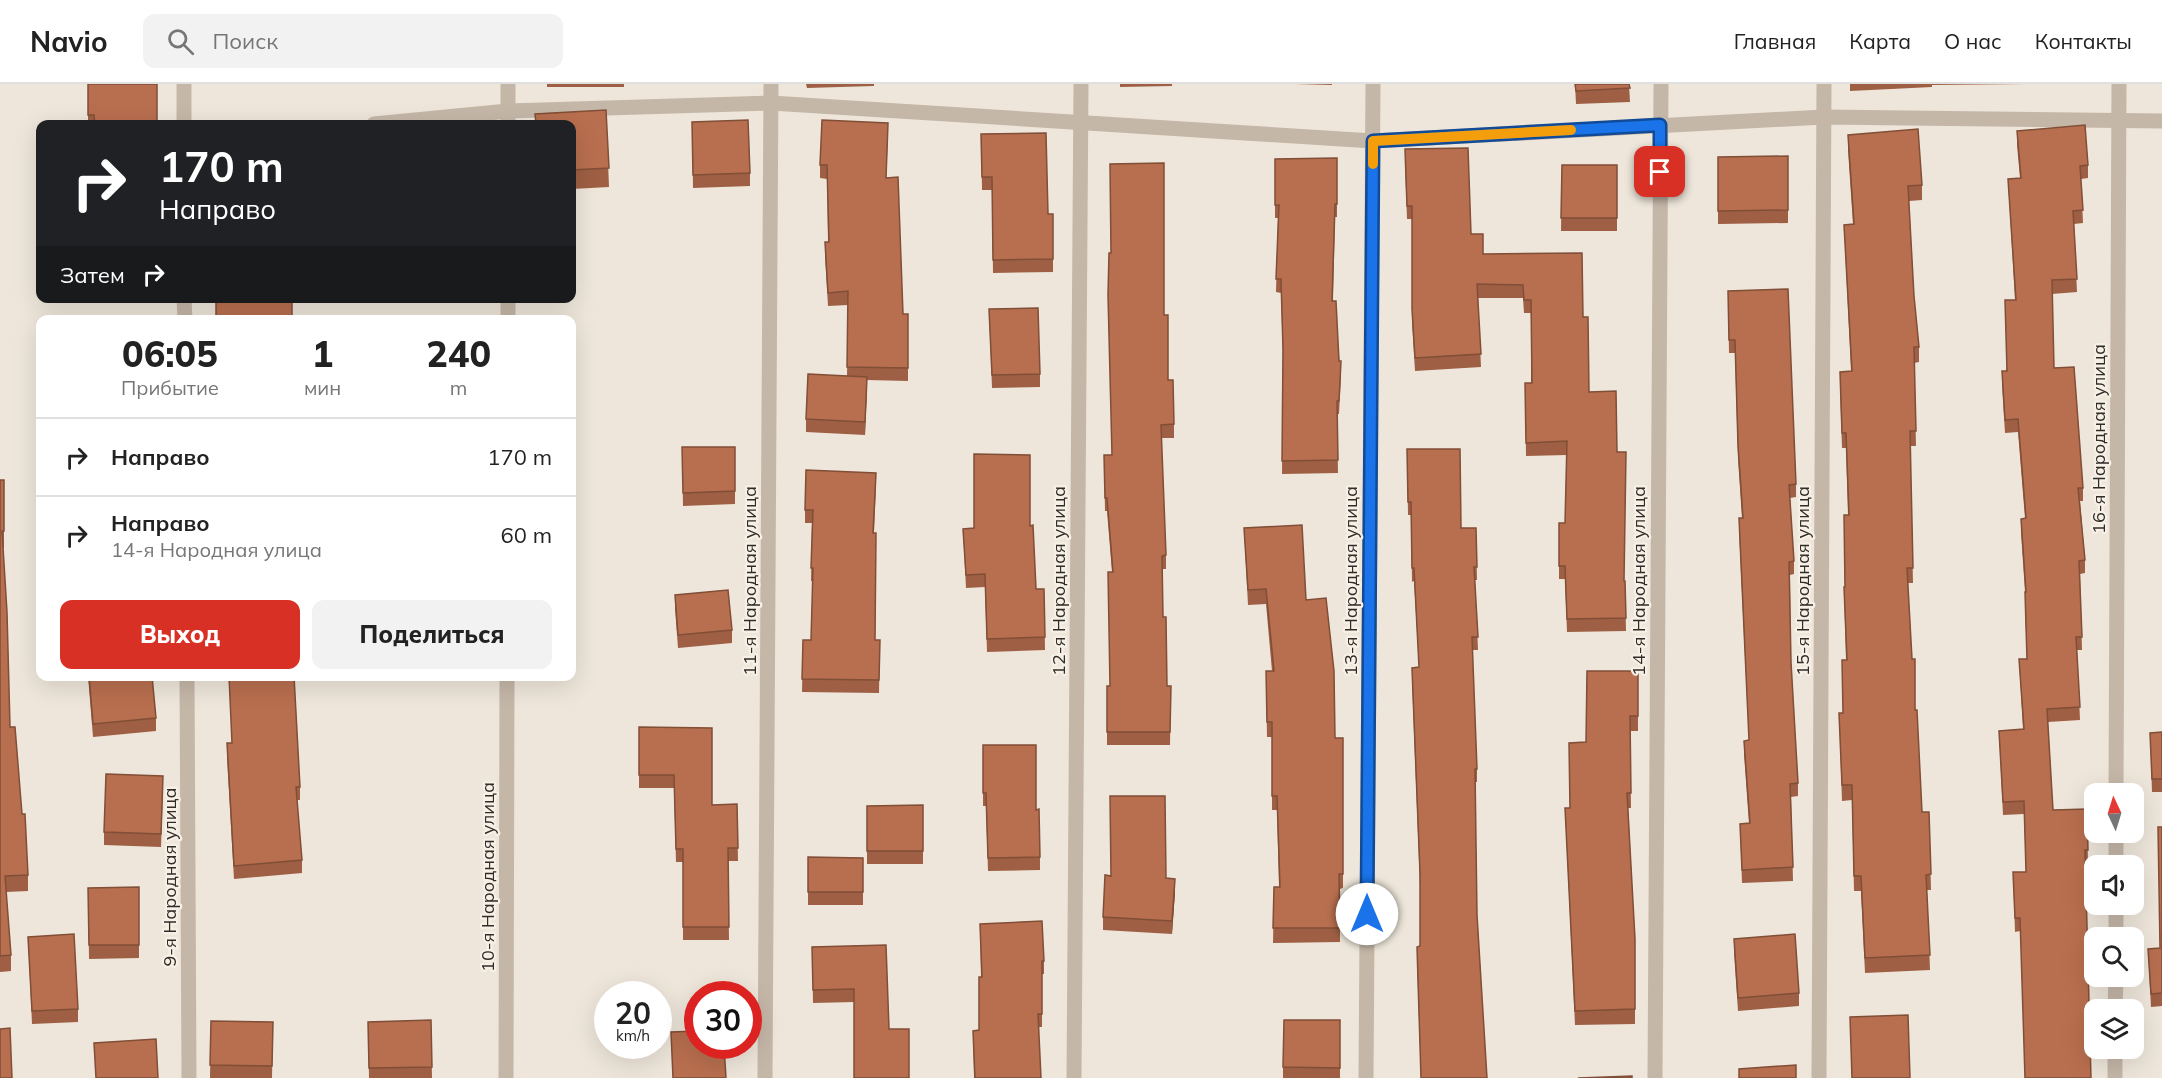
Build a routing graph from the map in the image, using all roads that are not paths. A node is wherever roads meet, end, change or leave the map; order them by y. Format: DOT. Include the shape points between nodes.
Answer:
graph roads {
  1 [pos="184,84"];
  2 [pos="508,84"];
  3 [pos="771,84"];
  4 [pos="1081,84"];
  5 [pos="1373,84"];
  6 [pos="1660,84"];
  7 [pos="1824,84"];
  8 [pos="2119,84"];
  9 [pos="771,103"];
  10 [pos="1824,117"];
  11 [pos="508,118"];
  12 [pos="183,120"];
  13 [pos="463,120"];
  14 [pos="2119,121"];
  15 [pos="2162,121"];
  16 [pos="1081,122"];
  17 [pos="1660,125"];
  18 [pos="1373,141"];
  19 [pos="187,681"];
  20 [pos="507,681"];
  21 [pos="2116,783"];
  22 [pos="2115,1059"];
  23 [pos="189,1078"];
  24 [pos="506,1078"];
  25 [pos="765,1078"];
  26 [pos="1074,1078"];
  27 [pos="1366,1078"];
  28 [pos="1655,1078"];
  29 [pos="1819,1078"];
  30 [pos="2115,1078"];
  1 -- 12 [label="street"];
  2 -- 11 [label="street"];
  3 -- 9 [label="street, 11-я Народная улица"];
  4 -- 16 [label="street, 12-я Народная улица"];
  5 -- 18 [label="street, 13-я Народная улица"];
  6 -- 17 [label="street, 14-я Народная улица"];
  7 -- 10 [label="street, 15-я Народная улица"];
  8 -- 14 [label="street, 16-я Народная улица"];
  9 -- 11 [label="street"];
  9 -- 16 [label="street"];
  9 -- 25 [label="street, 11-я Народная улица"];
  10 -- 14 [label="street"];
  10 -- 17 [label="street"];
  10 -- 29 [label="street, 15-я Народная улица"];
  11 -- 13 [label="street"];
  14 -- 15 [label="street"];
  14 -- 21 [label="street, 16-я Народная улица"];
  16 -- 18 [label="street"];
  16 -- 26 [label="street, 12-я Народная улица"];
  17 -- 18 [label="street"];
  17 -- 28 [label="street, 14-я Народная улица"];
  18 -- 27 [label="street, 13-я Народная улица"];
  19 -- 23 [label="street, 9-я Народная улица"];
  20 -- 24 [label="street, 10-я Народная улица"];
  22 -- 30 [label="street"];
}
